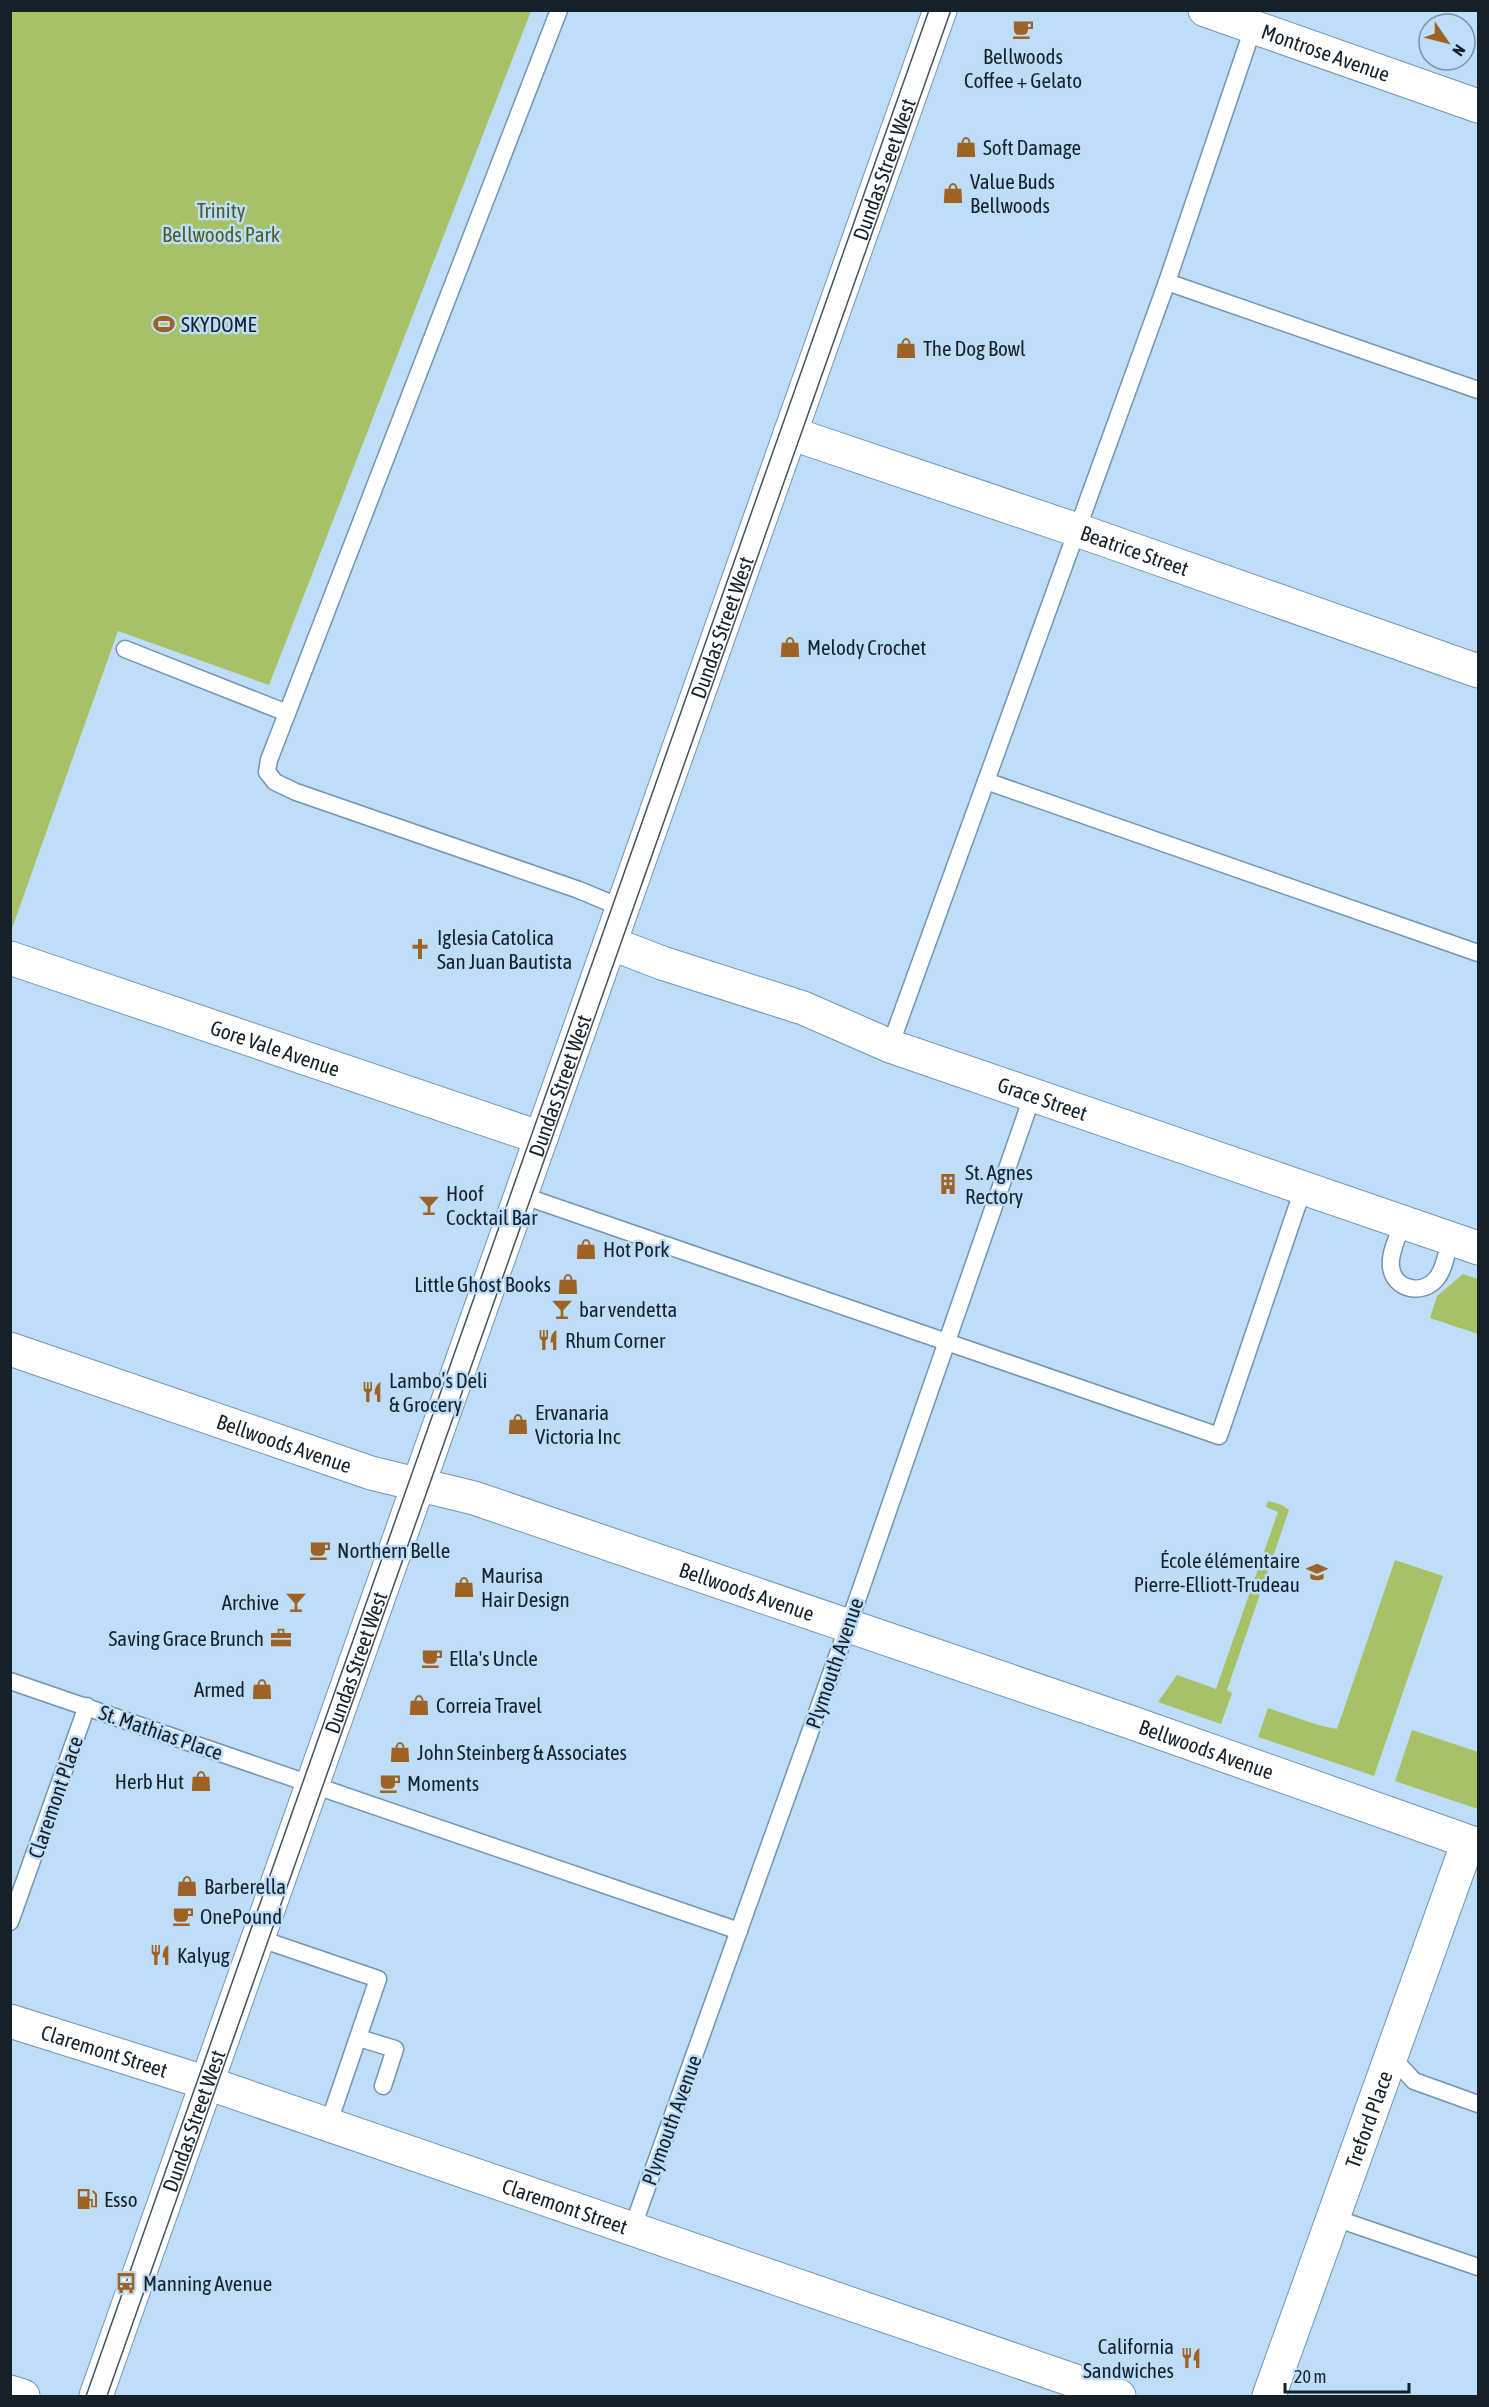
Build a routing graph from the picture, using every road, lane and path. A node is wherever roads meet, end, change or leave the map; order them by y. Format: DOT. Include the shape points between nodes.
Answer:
graph roads {
  1 [pos="559,10"];
  2 [pos="940,10"];
  3 [pos="1212,12"];
  4 [pos="1253,28"];
  5 [pos="1479,106"];
  6 [pos="1167,282"];
  7 [pos="1479,390"];
  8 [pos="790,433"];
  9 [pos="1077,530"];
  10 [pos="125,649"];
  11 [pos="1479,671"];
  12 [pos="287,713"];
  13 [pos="986,781"];
  14 [pos="622,908"];
  15 [pos="610,943"];
  16 [pos="1479,953"];
  17 [pos="10,958"];
  18 [pos="890,1046"];
  19 [pos="1033,1094"];
  20 [pos="541,1138"];
  21 [pos="1304,1186"];
  22 [pos="521,1195"];
  23 [pos="1404,1221"];
  24 [pos="1465,1243"];
  25 [pos="945,1342"];
  26 [pos="10,1349"];
  27 [pos="419,1484"];
  28 [pos="848,1626"];
  29 [pos="10,1681"];
  30 [pos="87,1706"];
  31 [pos="312,1784"];
  32 [pos="1473,1844"];
  33 [pos="10,1922"];
  34 [pos="739,1931"];
  35 [pos="258,1938"];
  36 [pos="10,2020"];
  37 [pos="359,2038"];
  38 [pos="1390,2055"];
  39 [pos="207,2083"];
  40 [pos="383,2086"];
  41 [pos="1479,2104"];
  42 [pos="328,2125"];
  43 [pos="1332,2217"];
  44 [pos="632,2229"];
  45 [pos="1479,2267"];
  46 [pos="10,2392"];
  47 [pos="23,2397"];
  48 [pos="96,2397"];
  49 [pos="1119,2397"];
  50 [pos="1269,2397"];
  1 -- 12 [label="lane"];
  2 -- 8 [label="street, Dundas Street West"];
  3 -- 4 [label="street, Montrose Avenue"];
  4 -- 5 [label="street, Montrose Avenue"];
  4 -- 6 [label="lane"];
  6 -- 7 [label="lane"];
  6 -- 9 [label="lane"];
  8 -- 9 [label="street, Beatrice Street"];
  8 -- 14 [label="street, Dundas Street West"];
  9 -- 11 [label="street, Beatrice Street"];
  9 -- 13 [label="lane"];
  10 -- 12 [label="lane"];
  12 -- 14 [label="lane" via="269,760 267,772 275,782"];
  13 -- 16 [label="lane"];
  13 -- 18 [label="lane"];
  14 -- 15 [label="street, Dundas Street West"];
  15 -- 18 [label="street, Grace Street" via="802,1008"];
  15 -- 20 [label="street, Dundas Street West"];
  17 -- 20 [label="street, Gore Vale Avenue"];
  18 -- 19 [label="street, Grace Street"];
  19 -- 21 [label="street, Grace Street"];
  19 -- 25 [label="lane, Plymouth Avenue"];
  20 -- 22 [label="street, Dundas Street West"];
  21 -- 23 [label="street, Grace Street"];
  21 -- 25 [label="lane" via="1219,1436"];
  22 -- 25 [label="lane"];
  22 -- 27 [label="street, Dundas Street West"];
  23 -- 24 [label="street, Grace Street"];
  23 -- 24 [label="lane" via="1391,1268 1406,1287 1422,1288 1436,1279"];
  25 -- 28 [label="lane, Plymouth Avenue"];
  26 -- 27 [label="street, Bellwoods Avenue" via="361,1470"];
  27 -- 28 [label="street, Bellwoods Avenue" via="474,1498"];
  27 -- 31 [label="street, Dundas Street West"];
  28 -- 32 [label="street, Bellwoods Avenue"];
  28 -- 34 [label="lane, Plymouth Avenue"];
  29 -- 30 [label="lane, St. Mathias Place"];
  30 -- 31 [label="lane, St. Mathias Place"];
  30 -- 33 [label="lane, Claremont Place"];
  31 -- 34 [label="lane, St. Mathias Place"];
  31 -- 35 [label="street, Dundas Street West"];
  32 -- 38 [label="street, Treford Place"];
  34 -- 44 [label="lane, Plymouth Avenue"];
  35 -- 37 [label="lane" via="378,1979"];
  35 -- 39 [label="street, Dundas Street West"];
  36 -- 39 [label="street, Claremont Street"];
  37 -- 40 [label="lane" via="395,2049"];
  37 -- 42 [label="lane"];
  38 -- 41 [label="lane" via="1414,2081"];
  38 -- 43 [label="street, Treford Place"];
  39 -- 42 [label="street, Claremont Street"];
  39 -- 48 [label="street, Dundas Street West"];
  42 -- 44 [label="street, Claremont Street"];
  43 -- 45 [label="lane"];
  43 -- 50 [label="street, Treford Place"];
  44 -- 49 [label="street, Claremont Street"];
  46 -- 47 [label="street"];
}
